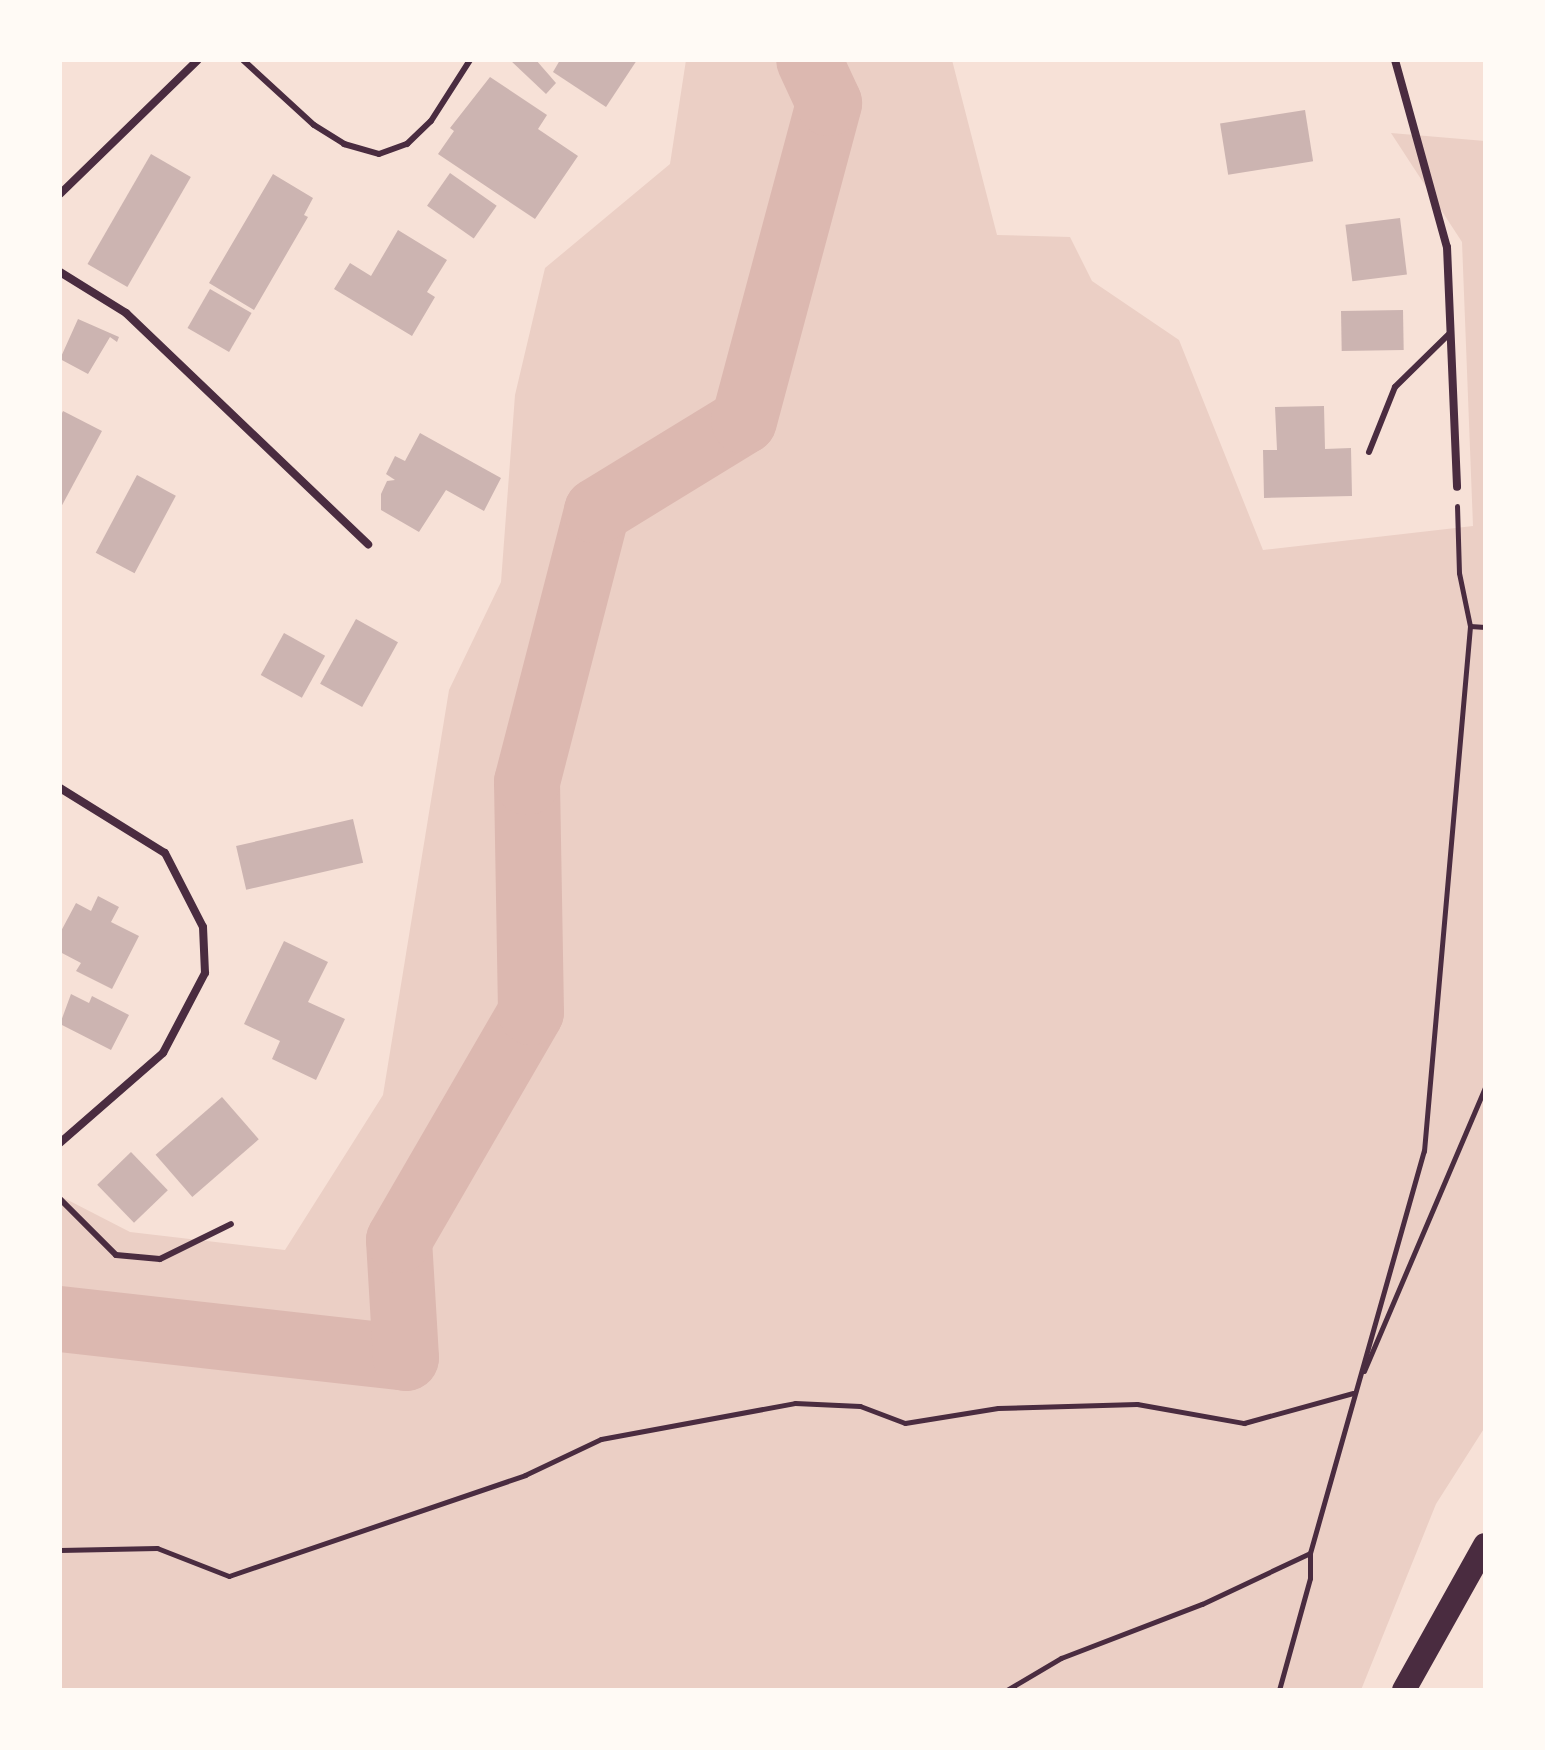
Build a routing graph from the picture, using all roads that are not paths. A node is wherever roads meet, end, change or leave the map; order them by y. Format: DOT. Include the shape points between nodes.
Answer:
graph roads {
  1 [pos="198,60"];
  2 [pos="243,60"];
  3 [pos="470,60"];
  4 [pos="1395,60"];
  5 [pos="60,194"];
  6 [pos="60,272"];
  7 [pos="1453,330"];
  8 [pos="1369,452"];
  9 [pos="1457,487"];
  10 [pos="368,544"];
  11 [pos="60,788"];
  12 [pos="60,1143"];
  13 [pos="60,1199"];
  14 [pos="231,1224"];
  15 [pos="1485,1545"];
  16 [pos="1404,1690"];
  1 -- 5 [label="street"];
  2 -- 3 [label="lane" via="314,125 344,144 379,154 407,144 431,121"];
  4 -- 7 [label="street" via="1447,247"];
  6 -- 10 [label="street" via="126,313"];
  7 -- 8 [label="lane" via="1395,387"];
  7 -- 9 [label="street"];
  11 -- 12 [label="street" via="165,853 203,927 205,973 163,1053"];
  13 -- 14 [label="lane" via="116,1255 160,1259"];
  15 -- 16 [label="highway"];
}
